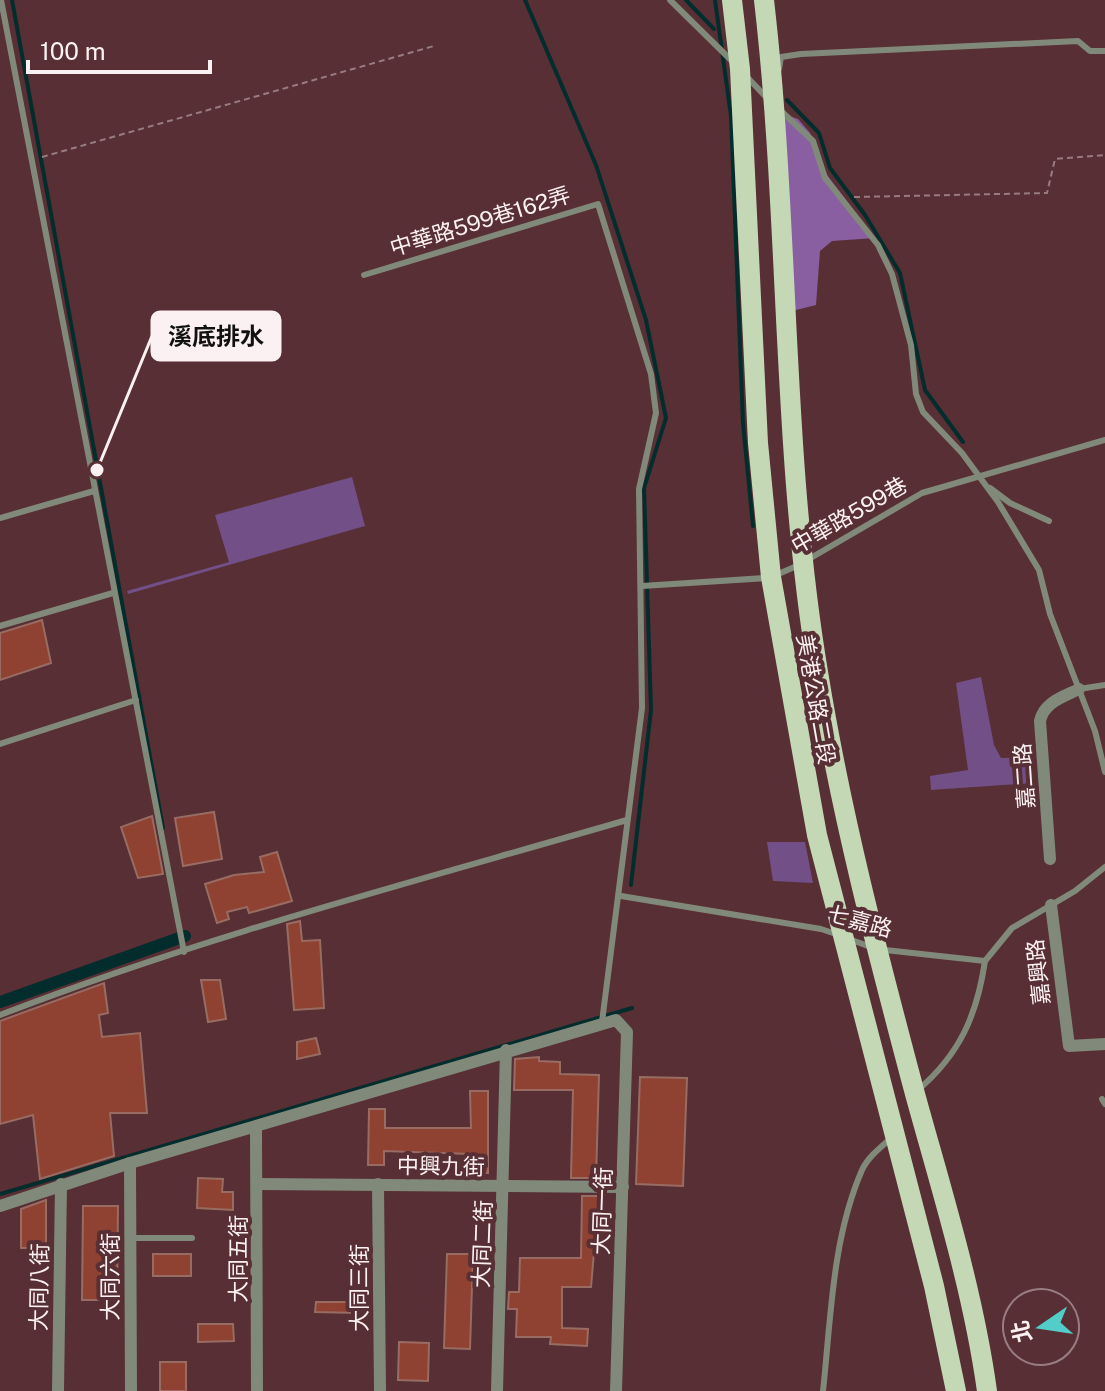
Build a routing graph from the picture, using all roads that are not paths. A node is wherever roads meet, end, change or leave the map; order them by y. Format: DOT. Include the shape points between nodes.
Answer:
graph roads {
  1 [pos="1,0"];
  2 [pos="670,0"];
  3 [pos="732,0"];
  4 [pos="764,0"];
  5 [pos="1105,51"];
  6 [pos="740,69"];
  7 [pos="773,104"];
  8 [pos="364,275"];
  9 [pos="1105,440"];
  10 [pos="977,476"];
  11 [pos="986,486"];
  12 [pos="94,491"];
  13 [pos="0,518"];
  14 [pos="1049,521"];
  15 [pos="802,563"];
  16 [pos="771,577"];
  17 [pos="642,586"];
  18 [pos="113,593"];
  19 [pos="0,626"];
  20 [pos="1105,685"];
  21 [pos="1079,689"];
  22 [pos="136,700"];
  23 [pos="1105,730"];
  24 [pos="1095,731"];
  25 [pos="0,744"];
  26 [pos="1105,772"];
  27 [pos="627,820"];
  28 [pos="1050,859"];
  29 [pos="1105,867"];
  30 [pos="621,896"];
  31 [pos="1051,905"];
  32 [pos="842,936"];
  33 [pos="876,949"];
  34 [pos="184,952"];
  35 [pos="985,961"];
  36 [pos="0,1015"];
  37 [pos="602,1022"];
  38 [pos="1105,1044"];
  39 [pos="506,1050"];
  40 [pos="915,1093"];
  41 [pos="256,1127"];
  42 [pos="894,1136"];
  43 [pos="130,1163"];
  44 [pos="61,1184"];
  45 [pos="258,1184"];
  46 [pos="378,1184"];
  47 [pos="504,1187"];
  48 [pos="623,1187"];
  49 [pos="0,1206"];
  50 [pos="130,1238"];
  51 [pos="192,1238"];
  52 [pos="58,1391"];
  53 [pos="131,1391"];
  54 [pos="257,1391"];
  55 [pos="380,1391"];
  56 [pos="497,1391"];
  57 [pos="616,1391"];
  58 [pos="823,1391"];
  59 [pos="956,1391"];
  60 [pos="987,1391"];
  1 -- 12 [label="lane"];
  2 -- 6 [label="lane"];
  3 -- 6 [label="main road, 美港公路二段"];
  4 -- 7 [label="main road, 美港公路二段"];
  5 -- 7 [label="lane" via="1090,51 1078,41 781,57"];
  6 -- 7 [label="lane"];
  6 -- 16 [label="main road, 美港公路二段" via="758,443"];
  7 -- 10 [label="lane" via="813,141 825,178 878,245 892,274 923,412"];
  7 -- 15 [label="main road, 美港公路二段"];
  8 -- 17 [label="lane, 中華路599巷162弄" via="598,204 651,374 656,413 639,489"];
  9 -- 10 [label="lane, 中華路599巷"];
  10 -- 11 [label="lane"];
  10 -- 15 [label="lane, 中華路599巷" via="922,493"];
  11 -- 14 [label="lane"];
  11 -- 21 [label="lane" via="1039,570"];
  12 -- 13 [label="lane"];
  12 -- 18 [label="lane"];
  15 -- 16 [label="lane, 中華路599巷"];
  15 -- 33 [label="main road, 美港公路二段" via="833,757"];
  16 -- 17 [label="lane, 中華路599巷"];
  16 -- 32 [label="main road, 美港公路二段" via="797,737"];
  17 -- 27 [label="lane" via="642,708"];
  18 -- 19 [label="lane"];
  18 -- 22 [label="lane"];
  20 -- 21 [label="lane, 嘉二路"];
  21 -- 24 [label="lane"];
  21 -- 28 [label="street, 嘉二路" via="1049,704 1040,721"];
  22 -- 25 [label="lane"];
  22 -- 34 [label="lane"];
  23 -- 24 [label="lane"];
  24 -- 26 [label="lane"];
  27 -- 30 [label="lane"];
  27 -- 34 [label="lane"];
  29 -- 31 [label="lane"];
  30 -- 32 [label="lane, 七嘉路"];
  30 -- 37 [label="lane"];
  31 -- 35 [label="lane" via="1012,928"];
  31 -- 38 [label="street, 嘉興路" via="1069,1046"];
  32 -- 33 [label="lane, 七嘉路"];
  32 -- 42 [label="main road, 美港公路二段"];
  33 -- 35 [label="lane, 七嘉路"];
  33 -- 40 [label="main road, 美港公路二段"];
  34 -- 36 [label="lane"];
  35 -- 40 [label="lane" via="979,1001 966,1034 938,1073"];
  37 -- 39 [label="street"];
  37 -- 48 [label="street, 大同一街" via="616,1020 627,1032"];
  39 -- 41 [label="street"];
  39 -- 47 [label="street, 大同二街"];
  40 -- 60 [label="main road, 美港公路二段" via="960,1256"];
  41 -- 43 [label="street"];
  41 -- 45 [label="street, 大同五街"];
  42 -- 58 [label="lane" via="863,1168 850,1208 833,1279"];
  42 -- 59 [label="main road, 美港公路二段"];
  43 -- 44 [label="street"];
  43 -- 50 [label="street, 大同六街"];
  44 -- 49 [label="street"];
  44 -- 52 [label="street, 大同八街"];
  45 -- 46 [label="street, 中興九街"];
  45 -- 54 [label="street, 大同五街"];
  46 -- 47 [label="street, 中興九街"];
  46 -- 55 [label="street, 大同三街"];
  47 -- 48 [label="street, 中興九街"];
  47 -- 56 [label="street, 大同二街"];
  48 -- 57 [label="street, 大同一街"];
  50 -- 51 [label="lane"];
  50 -- 53 [label="street, 大同六街"];
}
